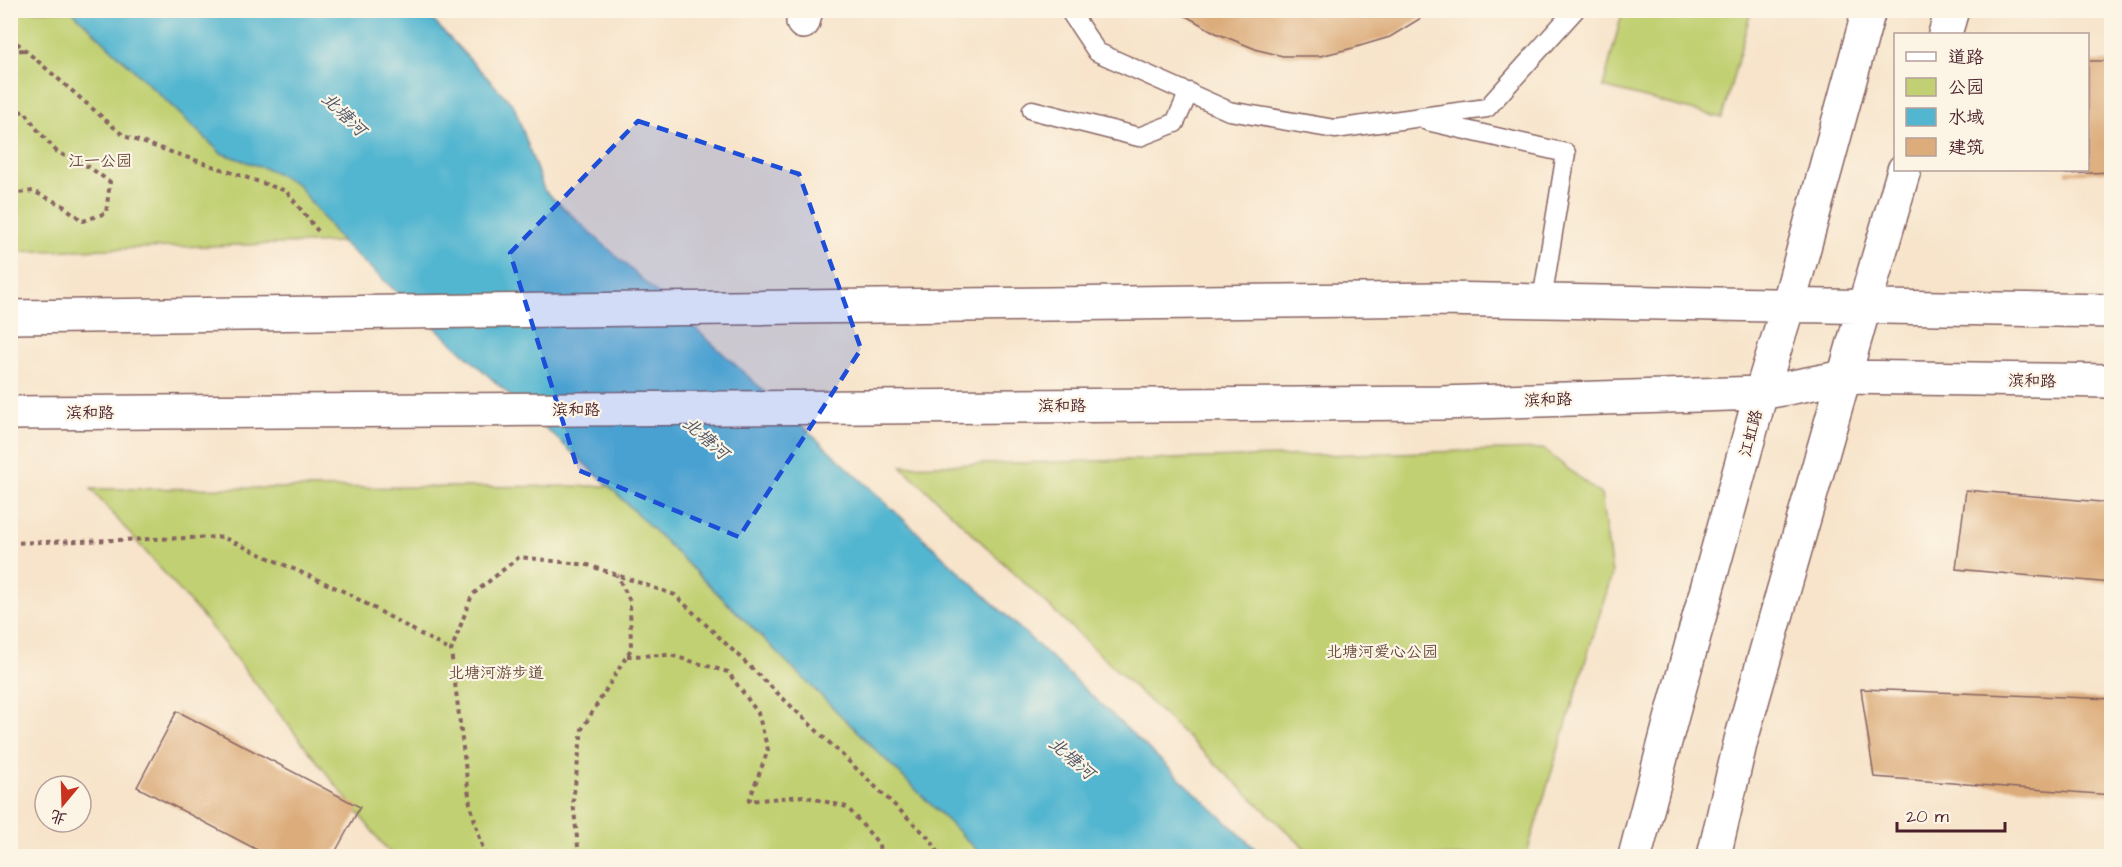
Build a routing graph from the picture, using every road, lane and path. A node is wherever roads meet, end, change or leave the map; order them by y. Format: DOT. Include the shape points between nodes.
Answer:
graph roads {
  1 [pos="1069,10"];
  2 [pos="1575,10"];
  3 [pos="1869,10"];
  4 [pos="1952,10"];
  5 [pos="1944,33"];
  6 [pos="10,37"];
  7 [pos="26,50"];
  8 [pos="10,51"];
  9 [pos="1189,93"];
  10 [pos="1032,110"];
  11 [pos="10,114"];
  12 [pos="1414,118"];
  13 [pos="1904,171"];
  14 [pos="10,194"];
  15 [pos="318,231"];
  16 [pos="1542,300"];
  17 [pos="1788,306"];
  18 [pos="1864,307"];
  19 [pos="2112,311"];
  20 [pos="10,317"];
  21 [pos="1844,377"];
  22 [pos="2112,381"];
  23 [pos="1761,393"];
  24 [pos="10,413"];
  25 [pos="10,543"];
  26 [pos="617,575"];
  27 [pos="451,651"];
  28 [pos="627,656"];
  29 [pos="485,856"];
  30 [pos="579,856"];
  31 [pos="880,856"];
  32 [pos="939,856"];
  33 [pos="1635,856"];
  34 [pos="1714,856"];
  1 -- 9 [label="lane" via="1097,52"];
  2 -- 12 [label="lane" via="1487,108"];
  3 -- 17 [label="main road, 江虹路"];
  4 -- 5 [label="main road"];
  6 -- 7 [label="path"];
  7 -- 8 [label="path"];
  7 -- 15 [label="path" via="124,136 286,191"];
  9 -- 10 [label="lane" via="1175,123 1139,137"];
  9 -- 12 [label="lane" via="1229,111 1335,129"];
  11 -- 14 [label="path" via="25,111 57,152 110,182 106,213 83,221 33,191"];
  12 -- 16 [label="lane" via="1566,153"];
  13 -- 18 [label="main road"];
  16 -- 17 [label="main road"];
  16 -- 20 [label="main road"];
  17 -- 18 [label="main road"];
  17 -- 23 [label="main road, 江虹路"];
  18 -- 19 [label="main road"];
  18 -- 21 [label="main road"];
  21 -- 22 [label="main road, 滨和路"];
  21 -- 23 [label="main road, 滨和路"];
  21 -- 34 [label="main road" via="1742,740"];
  23 -- 24 [label="main road, 滨和路" via="1441,403"];
  23 -- 33 [label="main road, 江虹路"];
  25 -- 27 [label="path" via="222,537 345,592"];
  26 -- 27 [label="path" via="588,565 519,557 472,594"];
  26 -- 28 [label="path" via="630,601 631,649"];
  26 -- 32 [label="path" via="675,595 931,840"];
  27 -- 29 [label="path" via="470,804"];
  28 -- 30 [label="path" via="582,729 573,801"];
  28 -- 31 [label="path" via="670,655 728,672 758,713 768,750 749,801 802,796 847,807 879,844"];
}
